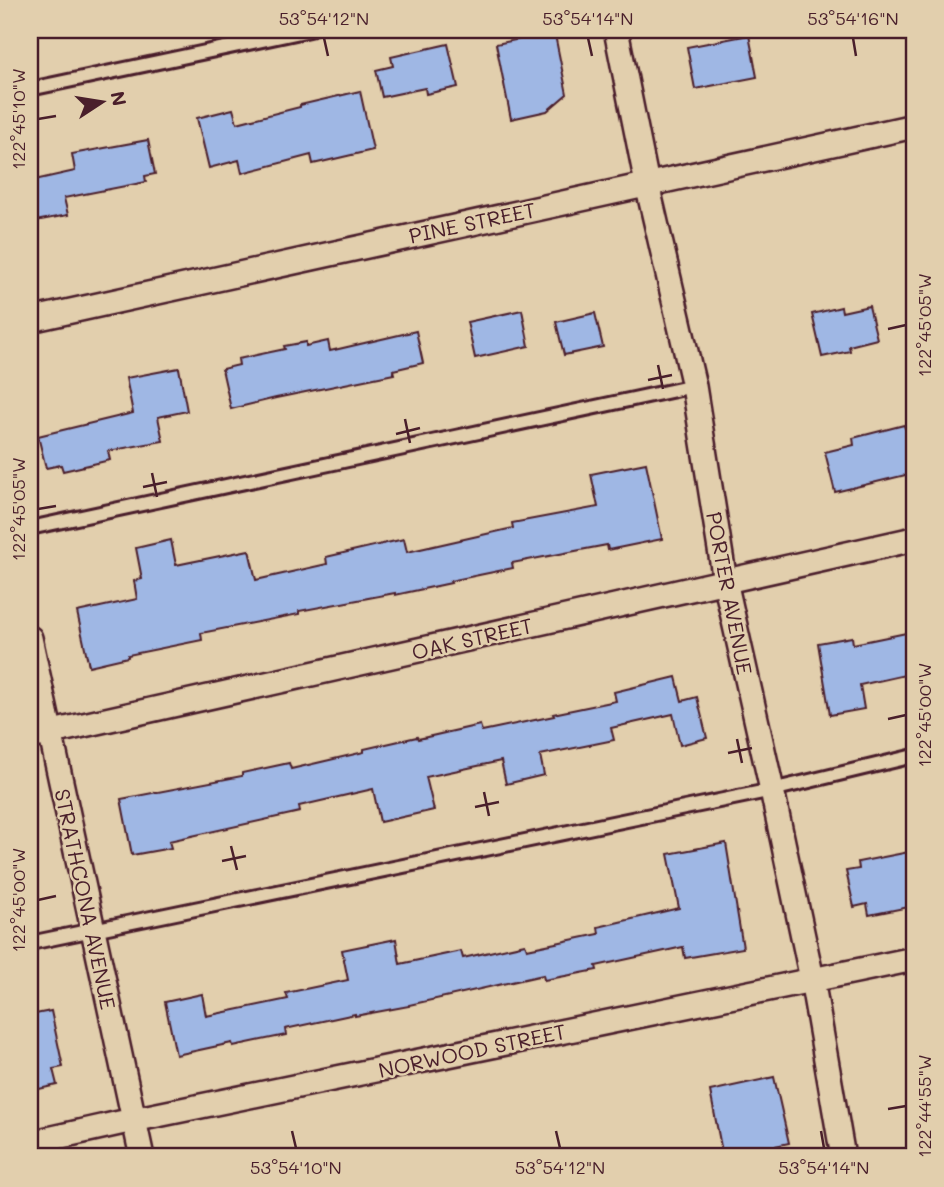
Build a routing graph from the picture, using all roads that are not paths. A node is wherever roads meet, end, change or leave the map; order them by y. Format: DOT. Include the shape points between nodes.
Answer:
graph roads {
  1 [pos="310,30"];
  2 [pos="616,30"];
  3 [pos="30,89"];
  4 [pos="914,126"];
  5 [pos="648,184"];
  6 [pos="30,320"];
  7 [pos="694,386"];
  8 [pos="30,528"];
  9 [pos="914,539"];
  10 [pos="725,580"];
  11 [pos="30,638"];
  12 [pos="40,735"];
  13 [pos="914,756"];
  14 [pos="772,790"];
  15 [pos="93,929"];
  16 [pos="30,943"];
  17 [pos="914,959"];
  18 [pos="812,979"];
  19 [pos="133,1120"];
  20 [pos="30,1143"];
  21 [pos="142,1157"];
  22 [pos="843,1157"];
  1 -- 3 [label="lane"];
  2 -- 5 [label="street, PORTER AVENUE"];
  4 -- 5 [label="street, PINE STREET"];
  5 -- 6 [label="street, PINE STREET"];
  5 -- 7 [label="street, PORTER AVENUE"];
  7 -- 8 [label="lane"];
  7 -- 10 [label="street, PORTER AVENUE"];
  9 -- 10 [label="street, OAK STREET"];
  10 -- 12 [label="street, OAK STREET"];
  10 -- 14 [label="street, PORTER AVENUE"];
  11 -- 12 [label="street, STRATHCONA AVENUE"];
  12 -- 15 [label="street, STRATHCONA AVENUE"];
  13 -- 14 [label="lane"];
  14 -- 15 [label="lane"];
  14 -- 18 [label="street, PORTER AVENUE"];
  15 -- 16 [label="lane"];
  15 -- 19 [label="street, STRATHCONA AVENUE"];
  17 -- 18 [label="street, NORWOOD STREET"];
  18 -- 19 [label="street, NORWOOD STREET"];
  18 -- 22 [label="street, PORTER AVENUE"];
  19 -- 20 [label="street, NORWOOD STREET"];
  19 -- 21 [label="street, STRATHCONA AVENUE"];
}
